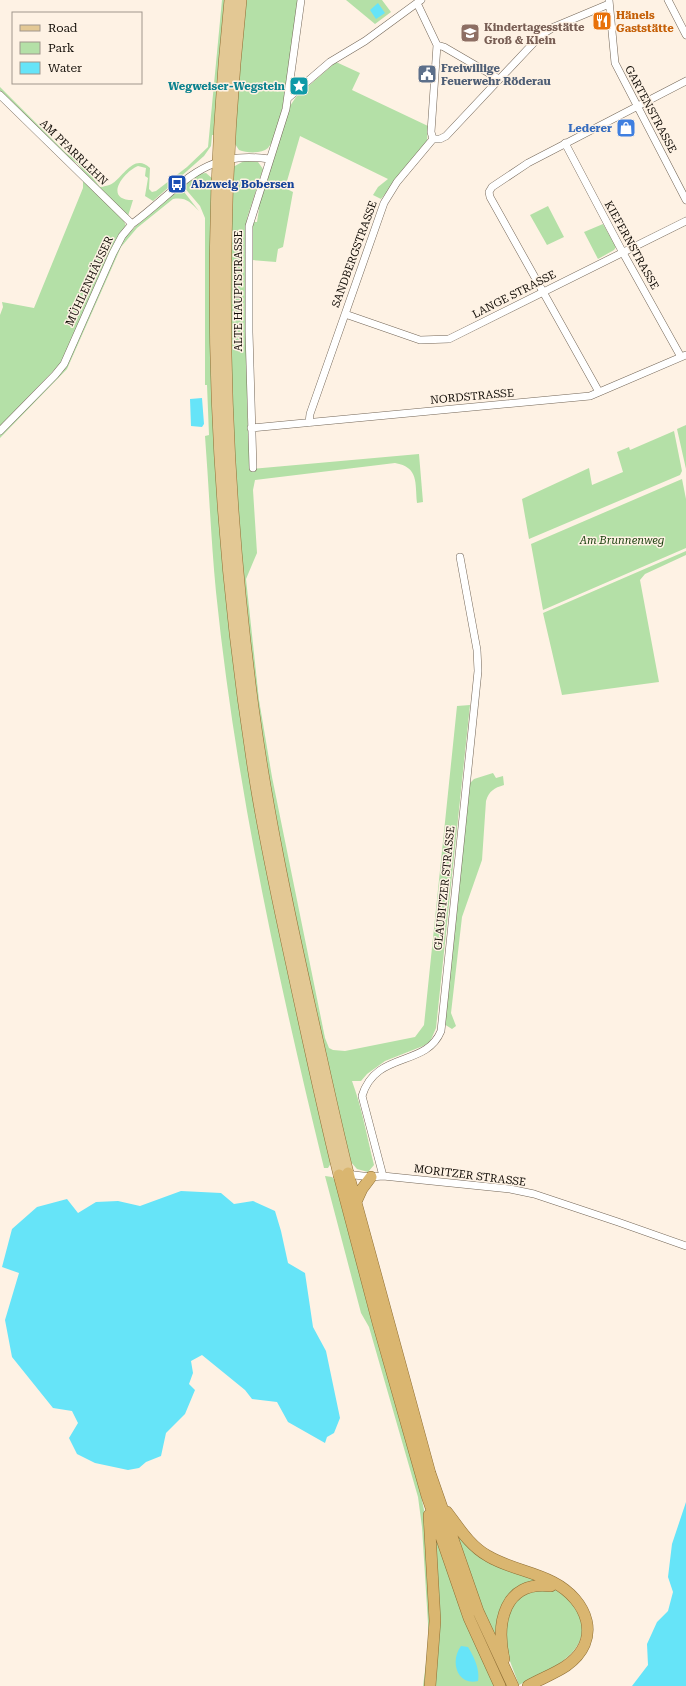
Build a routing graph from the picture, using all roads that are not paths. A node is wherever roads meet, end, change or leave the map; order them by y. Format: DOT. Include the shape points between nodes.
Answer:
graph roads {
  1 [pos="230,0"];
  2 [pos="241,0"];
  3 [pos="301,0"];
  4 [pos="668,0"];
  5 [pos="419,2"];
  6 [pos="609,2"];
  7 [pos="686,35"];
  8 [pos="437,45"];
  9 [pos="499,79"];
  10 [pos="686,81"];
  11 [pos="0,95"];
  12 [pos="288,98"];
  13 [pos="636,106"];
  14 [pos="433,139"];
  15 [pos="565,143"];
  16 [pos="223,159"];
  17 [pos="269,159"];
  18 [pos="686,200"];
  19 [pos="686,221"];
  20 [pos="132,224"];
  21 [pos="622,251"];
  22 [pos="543,290"];
  23 [pos="345,314"];
  24 [pos="684,356"];
  25 [pos="599,392"];
  26 [pos="309,423"];
  27 [pos="251,428"];
  28 [pos="0,431"];
  29 [pos="253,468"];
  30 [pos="460,557"];
  31 [pos="344,1174"];
  32 [pos="383,1176"];
  33 [pos="371,1177"];
  34 [pos="356,1202"];
  35 [pos="686,1246"];
  36 [pos="427,1496"];
  37 [pos="439,1501"];
  38 [pos="561,1587"];
  39 [pos="511,1682"];
  40 [pos="531,1684"];
  41 [pos="430,1686"];
  42 [pos="500,1686"];
  1 -- 16 [label="main road"];
  2 -- 16 [label="main road"];
  3 -- 12 [label="street, ALTE HAUPTSTRASSE"];
  4 -- 7 [label="street"];
  5 -- 8 [label="street"];
  5 -- 12 [label="street" via="366,41 330,62"];
  6 -- 9 [label="street, SANDBERGSTRASSE" via="541,35"];
  6 -- 13 [label="street, GARTENSTRASSE" via="615,63"];
  8 -- 9 [label="street"];
  8 -- 14 [label="street" via="431,132"];
  9 -- 14 [label="street, SANDBERGSTRASSE" via="446,136"];
  10 -- 13 [label="street"];
  11 -- 20 [label="street, AM PFARRLEHN"];
  12 -- 17 [label="street, ALTE HAUPTSTRASSE"];
  13 -- 15 [label="street"];
  13 -- 18 [label="street, GARTENSTRASSE"];
  14 -- 23 [label="street, SANDBERGSTRASSE" via="397,182 384,203"];
  15 -- 21 [label="street, KIEFERNSTRASSE"];
  15 -- 22 [label="street" via="528,163 492,187 489,192"];
  16 -- 17 [label="street"];
  16 -- 20 [label="street, MÜHLENHÄUSER" via="199,169"];
  16 -- 31 [label="main road" via="228,421 240,595 253,707 289,913"];
  17 -- 27 [label="street, ALTE HAUPTSTRASSE" via="250,218 248,237"];
  19 -- 21 [label="street, LANGE STRASSE"];
  20 -- 28 [label="street, MÜHLENHÄUSER" via="113,253 64,364"];
  21 -- 22 [label="street, LANGE STRASSE"];
  21 -- 24 [label="street, KIEFERNSTRASSE"];
  22 -- 23 [label="street, LANGE STRASSE" via="449,339 420,340"];
  22 -- 25 [label="street"];
  23 -- 26 [label="street, SANDBERGSTRASSE"];
  24 -- 25 [label="street, NORDSTRASSE"];
  25 -- 26 [label="street, NORDSTRASSE" via="590,396"];
  26 -- 27 [label="street, NORDSTRASSE"];
  27 -- 29 [label="street, ALTE HAUPTSTRASSE"];
  30 -- 32 [label="street, GLAUBITZER STRASSE" via="477,650 478,671 441,1031 432,1046 387,1065 370,1079 364,1088 362,1096"];
  31 -- 33 [label="street, MORITZER STRASSE"];
  31 -- 34 [label="highway"];
  31 -- 36 [label="highway" via="376,1316"];
  32 -- 33 [label="street, MORITZER STRASSE"];
  32 -- 35 [label="street, MORITZER STRASSE" via="510,1189 534,1194"];
  33 -- 34 [label="highway"];
  34 -- 37 [label="highway"];
  36 -- 41 [label="highway" via="435,1621"];
  36 -- 42 [label="highway" via="469,1618"];
  37 -- 38 [label="highway" via="465,1537 487,1555"];
  37 -- 39 [label="highway" via="475,1604"];
  38 -- 39 [label="highway" via="537,1584 519,1592 505,1609 500,1626 502,1649"];
  38 -- 40 [label="highway" via="577,1598 585,1612 587,1629 584,1644 566,1665"];
}
